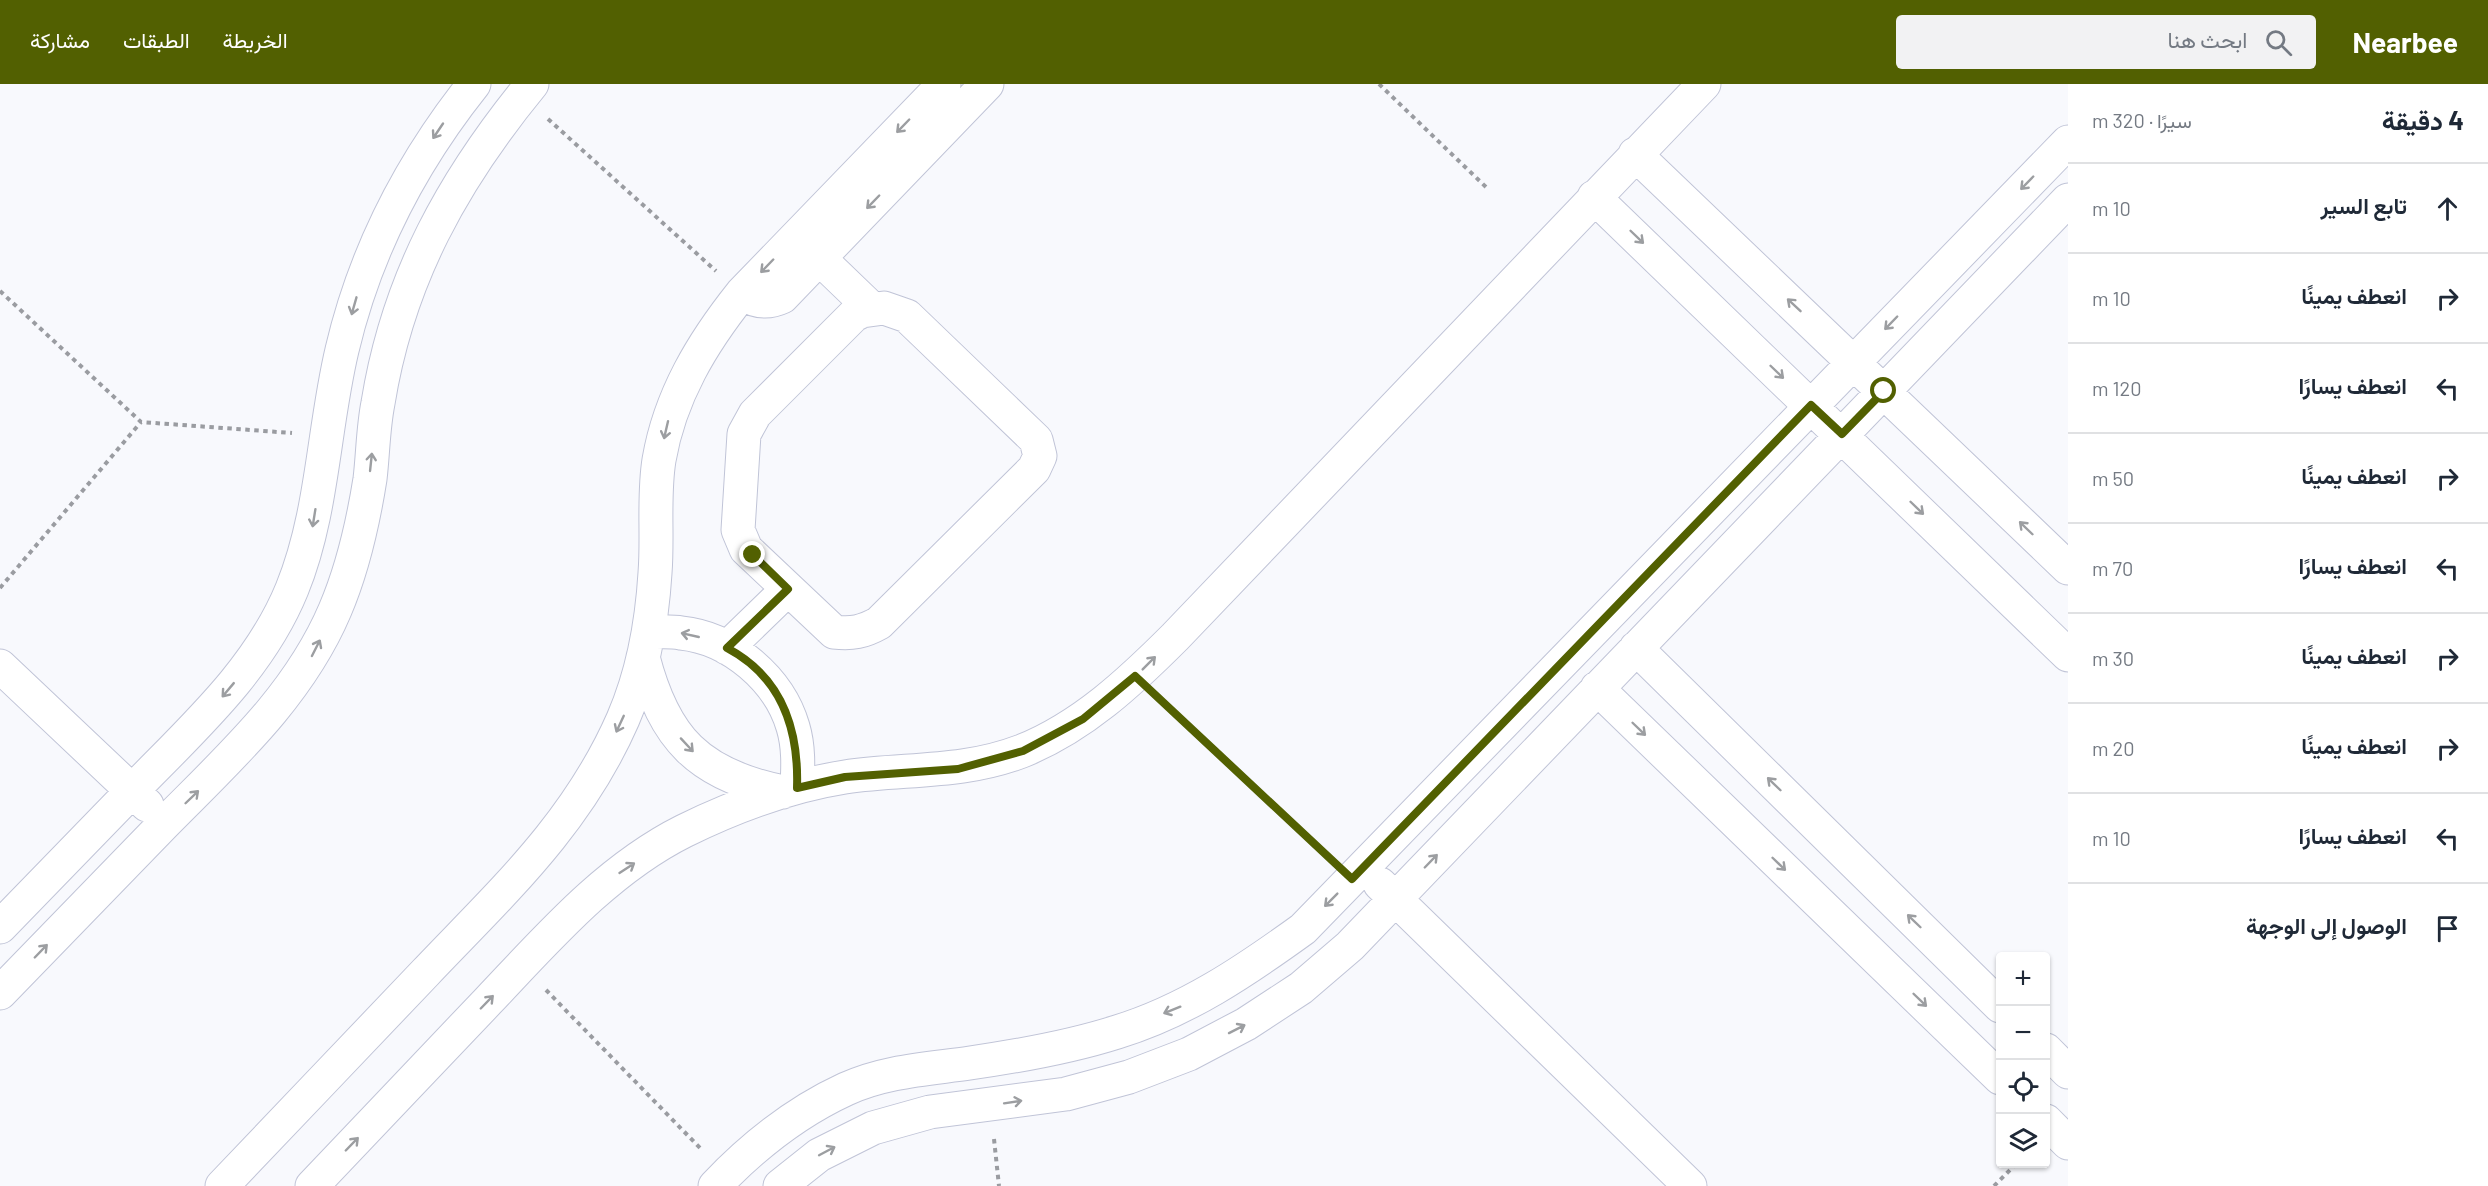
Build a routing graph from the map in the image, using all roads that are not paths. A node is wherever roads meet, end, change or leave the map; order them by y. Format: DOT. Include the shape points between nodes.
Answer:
graph roads {
  1 [pos="474,84"];
  2 [pos="944,84"];
  3 [pos="987,84"];
  4 [pos="1704,84"];
  5 [pos="528,90"];
  6 [pos="2068,142"];
  7 [pos="1635,154"];
  8 [pos="1594,197"];
  9 [pos="2068,200"];
  10 [pos="819,258"];
  11 [pos="742,293"];
  12 [pos="872,309"];
  13 [pos="1854,362"];
  14 [pos="1884,391"];
  15 [pos="1811,405"];
  16 [pos="1842,434"];
  17 [pos="2068,568"];
  18 [pos="788,589"];
  19 [pos="646,645"];
  20 [pos="727,648"];
  21 [pos="1636,648"];
  22 [pos="2068,655"];
  23 [pos="0,666"];
  24 [pos="1597,688"];
  25 [pos="790,790"];
  26 [pos="132,791"];
  27 [pos="166,823"];
  28 [pos="1358,874"];
  29 [pos="1395,898"];
  30 [pos="0,927"];
  31 [pos="0,993"];
  32 [pos="1996,1001"];
  33 [pos="2050,1054"];
  34 [pos="2068,1072"];
  35 [pos="1996,1073"];
  36 [pos="2050,1125"];
  37 [pos="2068,1143"];
  38 [pos="721,1180"];
  39 [pos="222,1186"];
  40 [pos="312,1186"];
  41 [pos="780,1186"];
  42 [pos="1690,1186"];
  1 -- 26 [label="street, one-way" via="421,157 373,251 355,300 342,351 312,532 292,590 264,645 228,690"];
  2 -- 11 [label="street, one-way"];
  3 -- 10 [label="street, one-way"];
  4 -- 7 [label="street"];
  27 -- 5 [label="street, one-way" via="216,774 304,671 335,610 357,545 370,478 378,403 394,330 420,259 453,191 495,128"];
  6 -- 13 [label="street, one-way"];
  7 -- 8 [label="street"];
  13 -- 7 [label="street, one-way"];
  8 -- 15 [label="street, one-way"];
  25 -- 8 [label="street, one-way" via="845,777 958,769 1023,751 1083,719 1135,676"];
  9 -- 14 [label="street"];
  10 -- 11 [label="street" via="782,297 757,302"];
  10 -- 12 [label="street"];
  11 -- 19 [label="street, one-way" via="688,370 670,415 659,460 656,572"];
  12 -- 18 [label="street" via="854,315 755,414 744,434 738,530 741,541"];
  12 -- 18 [label="street" via="884,308 907,316 1036,440 1038,463 879,623 865,631 834,632"];
  13 -- 14 [label="street"];
  13 -- 15 [label="street"];
  14 -- 16 [label="street"];
  17 -- 14 [label="street, one-way"];
  15 -- 16 [label="street"];
  15 -- 28 [label="street"];
  16 -- 21 [label="street"];
  16 -- 22 [label="street, one-way"];
  18 -- 20 [label="street"];
  20 -- 19 [label="street, one-way" via="682,633"];
  19 -- 25 [label="street, one-way" via="652,691 689,749 716,770 748,785"];
  19 -- 39 [label="street, one-way" via="624,717 597,773 562,825"];
  20 -- 25 [label="street" via="762,675 793,726 798,756"];
  21 -- 24 [label="street"];
  32 -- 21 [label="street, one-way"];
  23 -- 26 [label="street"];
  29 -- 24 [label="street, one-way"];
  24 -- 35 [label="street, one-way"];
  40 -- 25 [label="street, one-way" via="555,931 614,876 682,832 756,800"];
  26 -- 27 [label="street"];
  26 -- 30 [label="street"];
  31 -- 27 [label="street, one-way"];
  28 -- 29 [label="street"];
  28 -- 38 [label="street, one-way" via="1303,929 1246,971 1184,1006 1106,1035 982,1061 908,1070 847,1088 793,1118"];
  41 -- 29 [label="street, one-way" via="819,1155 873,1128 930,1112 1077,1091 1129,1077 1189,1054 1246,1024 1301,988 1350,946"];
  29 -- 42 [label="street"];
  33 -- 34 [label="street"];
  36 -- 37 [label="street"];
}
